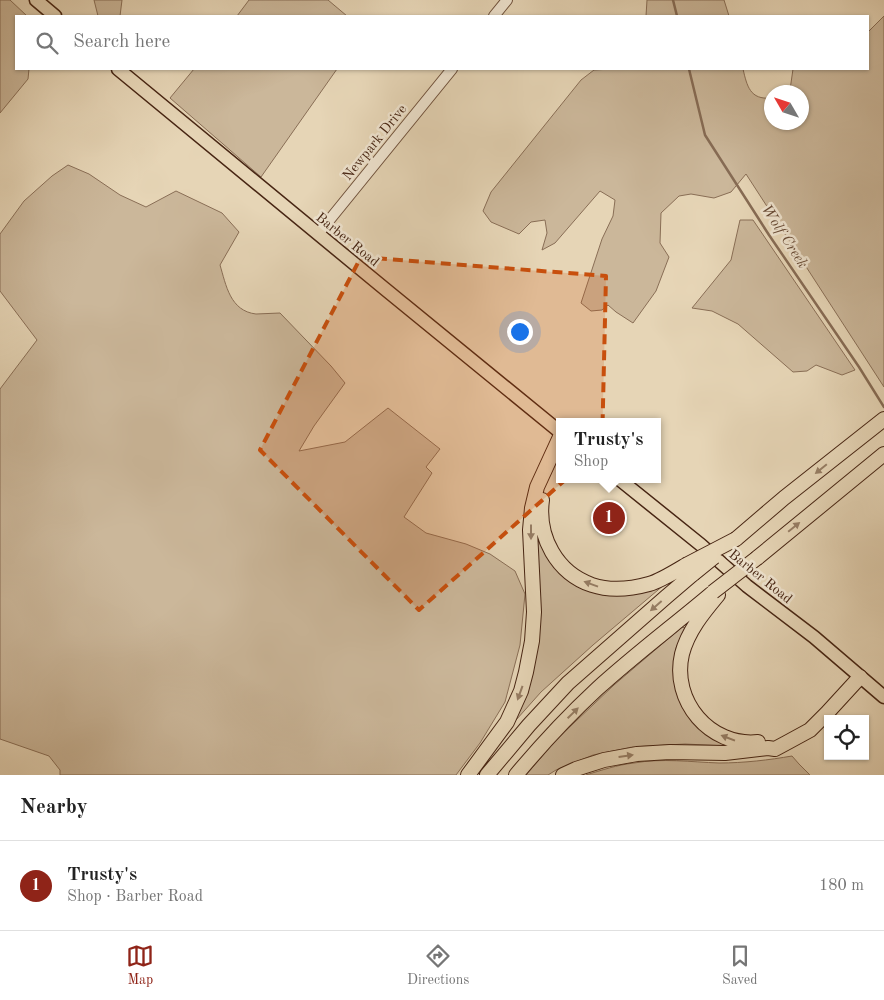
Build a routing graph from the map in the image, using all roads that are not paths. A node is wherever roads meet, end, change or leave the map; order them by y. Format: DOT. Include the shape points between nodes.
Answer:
graph roads {
  1 [pos="36,0"];
  2 [pos="507,0"];
  3 [pos="54,15"];
  4 [pos="495,15"];
  5 [pos="119,70"];
  6 [pos="451,70"];
  7 [pos="318,234"];
  8 [pos="884,419"];
  9 [pos="556,429"];
  10 [pos="556,445"];
  11 [pos="879,458"];
  12 [pos="556,463"];
  13 [pos="623,483"];
  14 [pos="690,570"];
  15 [pos="715,594"];
  16 [pos="857,675"];
  17 [pos="884,697"];
  18 [pos="468,775"];
  19 [pos="487,775"];
  20 [pos="516,775"];
  21 [pos="563,775"];
  1 -- 3 [label="main road"];
  2 -- 4 [label="street"];
  5 -- 7 [label="main road, Barber Road"];
  6 -- 7 [label="street, Newpark Drive"];
  7 -- 9 [label="main road, Barber Road"];
  8 -- 14 [label="highway, one-way, bridge" via="736,539"];
  10 -- 18 [label="highway, one-way" via="537,487 532,508 534,617 521,691 507,722"];
  15 -- 11 [label="highway, one-way, bridge"];
  14 -- 12 [label="highway, one-way" via="650,584 620,589 592,585 574,576 555,557 542,528 542,498"];
  13 -- 16 [label="main road, Barber Road"];
  14 -- 19 [label="highway, one-way" via="666,597 568,683"];
  16 -- 15 [label="highway, one-way" via="790,735 773,741 747,743 716,733 691,708 681,670 689,636"];
  20 -- 15 [label="highway, one-way" via="597,689"];
  16 -- 17 [label="main road, Barber Road"];
  21 -- 16 [label="highway, one-way" via="604,760 637,754 775,749 810,730"];
}
